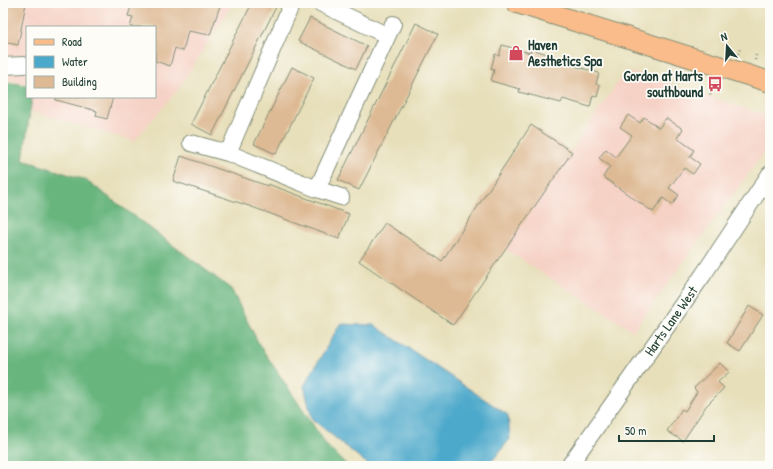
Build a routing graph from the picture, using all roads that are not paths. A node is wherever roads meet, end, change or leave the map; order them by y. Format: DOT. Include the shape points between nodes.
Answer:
graph roads {
  1 [pos="292,3"];
  2 [pos="320,3"];
  3 [pos="517,3"];
  4 [pos="3,66"];
  5 [pos="24,66"];
  6 [pos="770,82"];
  7 [pos="191,143"];
  8 [pos="228,153"];
  9 [pos="770,174"];
  10 [pos="317,189"];
  11 [pos="342,197"];
  12 [pos="569,466"];
  1 -- 8 [label="street"];
  2 -- 10 [label="street" via="389,29"];
  3 -- 6 [label="main road"];
  4 -- 5 [label="street"];
  7 -- 8 [label="street"];
  8 -- 10 [label="street"];
  9 -- 12 [label="street, Harts Lane West" via="703,275"];
  10 -- 11 [label="street"];
}
